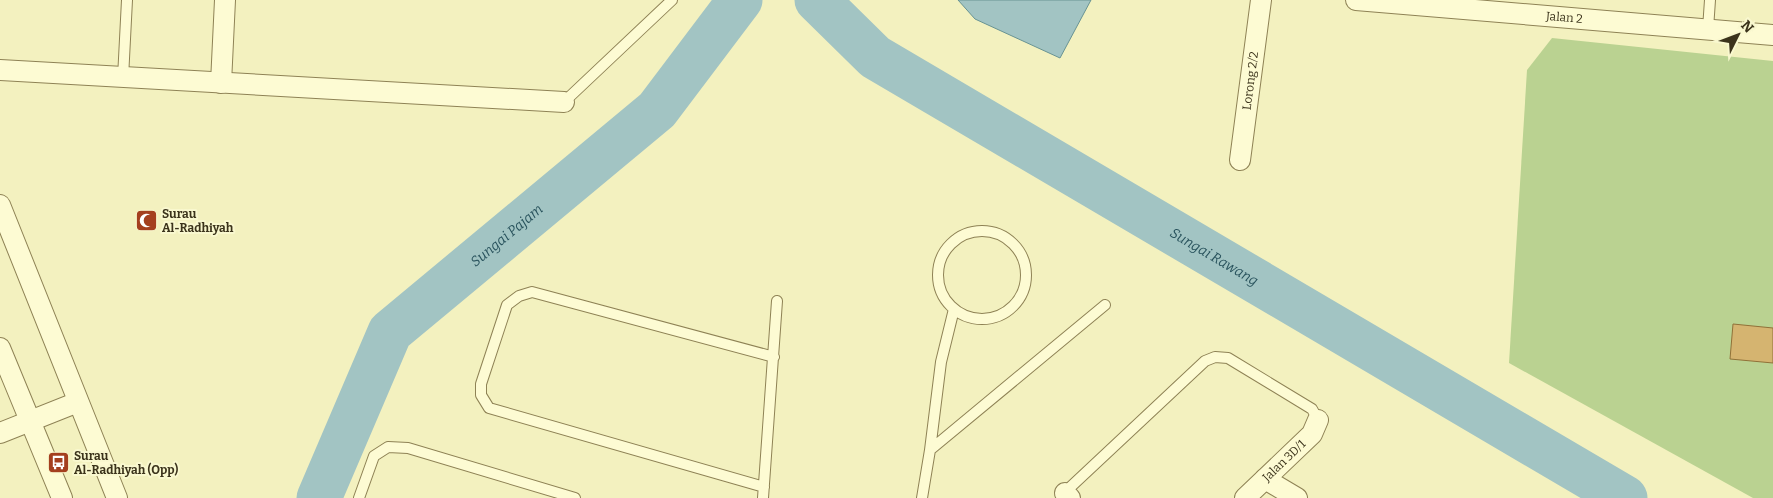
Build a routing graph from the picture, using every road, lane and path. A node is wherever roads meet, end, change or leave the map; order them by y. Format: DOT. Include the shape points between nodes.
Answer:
graph roads {
  1 [pos="126,0"];
  2 [pos="226,0"];
  3 [pos="672,0"];
  4 [pos="1261,0"];
  5 [pos="1356,0"];
  6 [pos="1710,0"];
  7 [pos="1442,4"];
  8 [pos="1708,29"];
  9 [pos="1773,34"];
  10 [pos="0,70"];
  11 [pos="124,78"];
  12 [pos="221,83"];
  13 [pos="564,102"];
  14 [pos="1240,160"];
  15 [pos="0,205"];
  16 [pos="778,301"];
  17 [pos="1105,305"];
  18 [pos="954,309"];
  19 [pos="0,348"];
  20 [pos="774,357"];
  21 [pos="78,402"];
  22 [pos="31,420"];
  23 [pos="1318,420"];
  24 [pos="0,433"];
  25 [pos="930,450"];
  26 [pos="1265,479"];
  27 [pos="764,487"];
  28 [pos="1065,496"];
  29 [pos="62,498"];
  30 [pos="117,498"];
  31 [pos="359,498"];
  32 [pos="575,498"];
  33 [pos="763,498"];
  34 [pos="922,498"];
  35 [pos="1245,498"];
  36 [pos="1297,498"];
  1 -- 11 [label="lane"];
  2 -- 12 [label="street"];
  3 -- 13 [label="lane"];
  4 -- 14 [label="street, Lorong 2/2"];
  5 -- 7 [label="street, Jalan 2"];
  6 -- 8 [label="lane"];
  7 -- 8 [label="street, Jalan 2"];
  8 -- 9 [label="street, Jalan 2"];
  10 -- 11 [label="street"];
  11 -- 12 [label="street"];
  12 -- 13 [label="street"];
  15 -- 21 [label="street"];
  16 -- 20 [label="lane"];
  17 -- 25 [label="lane"];
  18 -- 18 [label="lane" via="945,300 938,276 944,251 963,234 975,231 988,230 1011,240 1025,261 1026,286 1021,298 1002,315 990,319 965,316"];
  18 -- 25 [label="lane" via="941,362"];
  19 -- 22 [label="street"];
  20 -- 27 [label="lane"];
  20 -- 27 [label="lane" via="532,292 507,305 481,384 481,395 489,408"];
  21 -- 22 [label="street"];
  21 -- 30 [label="street"];
  22 -- 24 [label="street"];
  22 -- 29 [label="street"];
  23 -- 26 [label="street, Jalan 3D/1" via="1312,434"];
  23 -- 28 [label="lane" via="1312,409 1228,358 1215,357 1204,361"];
  25 -- 34 [label="lane"];
  26 -- 35 [label="street, Jalan 3D/1"];
  26 -- 36 [label="street"];
  27 -- 33 [label="lane"];
  31 -- 32 [label="lane" via="374,456 388,447 408,448"];
}
